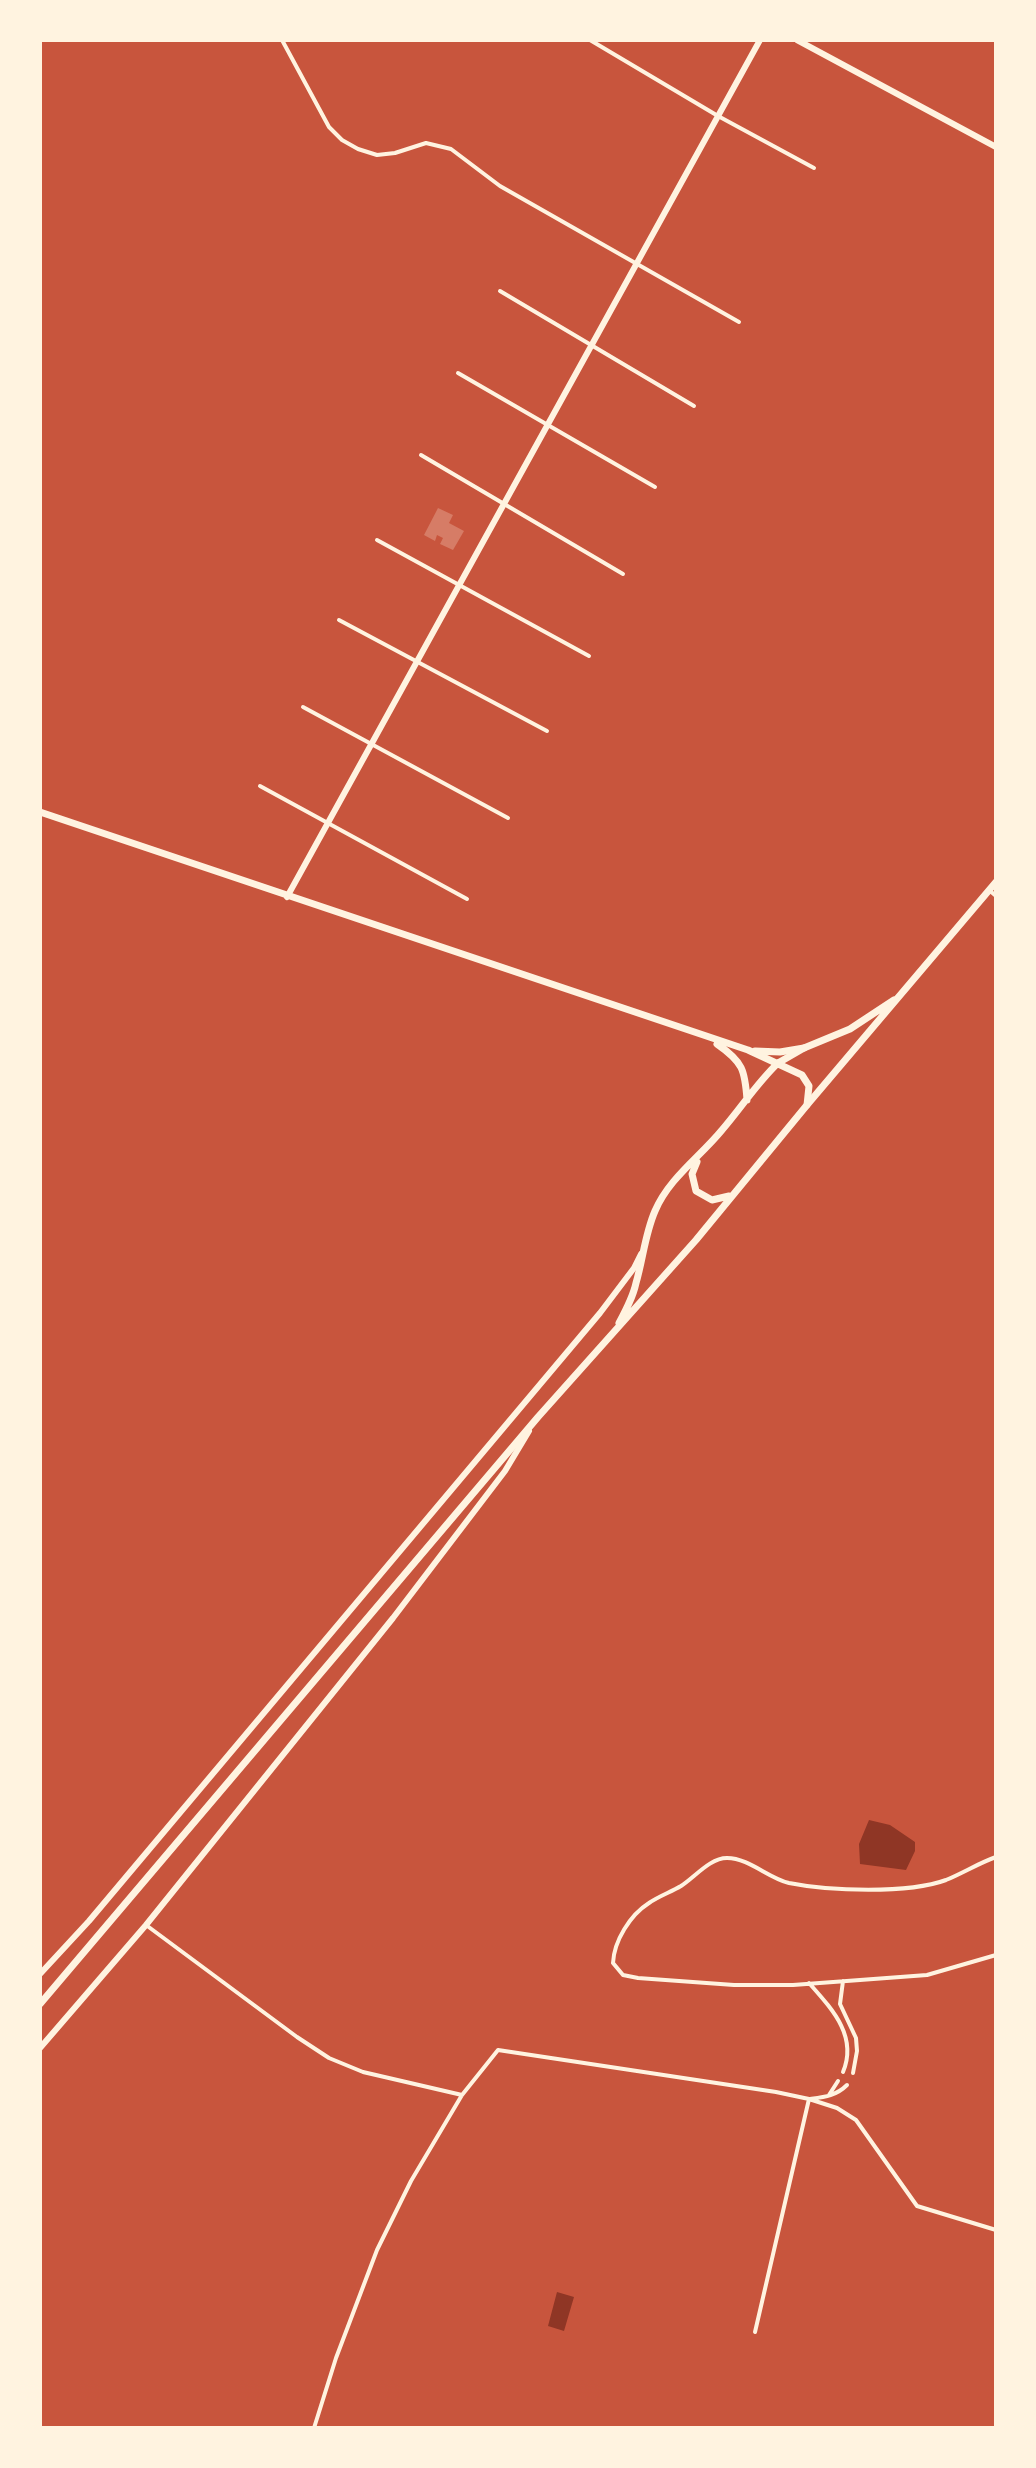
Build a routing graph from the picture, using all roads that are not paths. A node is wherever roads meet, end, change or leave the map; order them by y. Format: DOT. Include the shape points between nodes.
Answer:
graph roads {
  1 [pos="282,40"];
  2 [pos="590,40"];
  3 [pos="760,40"];
  4 [pos="797,40"];
  5 [pos="718,116"];
  6 [pos="996,147"];
  7 [pos="814,168"];
  8 [pos="638,263"];
  9 [pos="500,291"];
  10 [pos="739,322"];
  11 [pos="593,345"];
  12 [pos="458,373"];
  13 [pos="694,406"];
  14 [pos="548,425"];
  15 [pos="996,425"];
  16 [pos="996,432"];
  17 [pos="421,455"];
  18 [pos="655,487"];
  19 [pos="505,504"];
  20 [pos="377,540"];
  21 [pos="623,574"];
  22 [pos="460,585"];
  23 [pos="339,620"];
  24 [pos="589,656"];
  25 [pos="417,662"];
  26 [pos="303,707"];
  27 [pos="547,731"];
  28 [pos="372,744"];
  29 [pos="260,786"];
  30 [pos="40,812"];
  31 [pos="508,818"];
  32 [pos="328,823"];
  33 [pos="996,882"];
  34 [pos="993,893"];
  35 [pos="287,897"];
  36 [pos="467,899"];
  37 [pos="902,994"];
  38 [pos="708,1039"];
  39 [pos="804,1048"];
  40 [pos="748,1050"];
  41 [pos="778,1063"];
  42 [pos="747,1101"];
  43 [pos="807,1105"];
  44 [pos="705,1151"];
  45 [pos="734,1193"];
  46 [pos="643,1250"];
  47 [pos="615,1332"];
  48 [pos="538,1417"];
  49 [pos="996,1857"];
  50 [pos="146,1925"];
  51 [pos="996,1955"];
  52 [pos="40,1974"];
  53 [pos="843,1981"];
  54 [pos="809,1983"];
  55 [pos="40,2004"];
  56 [pos="40,2048"];
  57 [pos="843,2072"];
  58 [pos="853,2073"];
  59 [pos="838,2081"];
  60 [pos="847,2085"];
  61 [pos="462,2095"];
  62 [pos="828,2097"];
  63 [pos="809,2099"];
  64 [pos="996,2230"];
  65 [pos="755,2332"];
  66 [pos="314,2428"];
  1 -- 8 [label="street" via="329,127 342,140 377,155 426,143 451,149 500,186"];
  2 -- 5 [label="street"];
  3 -- 5 [label="main road"];
  4 -- 6 [label="main road"];
  5 -- 7 [label="street"];
  5 -- 8 [label="main road"];
  8 -- 10 [label="street"];
  8 -- 11 [label="main road"];
  9 -- 11 [label="street"];
  11 -- 13 [label="street"];
  11 -- 14 [label="main road"];
  12 -- 14 [label="street"];
  14 -- 18 [label="street"];
  14 -- 19 [label="main road"];
  15 -- 16 [label="street"];
  17 -- 19 [label="street"];
  19 -- 21 [label="street"];
  19 -- 22 [label="main road"];
  20 -- 22 [label="street"];
  22 -- 24 [label="street"];
  22 -- 25 [label="main road"];
  23 -- 25 [label="street"];
  25 -- 27 [label="street"];
  25 -- 28 [label="main road"];
  26 -- 28 [label="street"];
  28 -- 31 [label="street"];
  28 -- 32 [label="main road"];
  29 -- 32 [label="street"];
  30 -- 35 [label="main road"];
  32 -- 35 [label="main road"];
  32 -- 36 [label="street"];
  33 -- 34 [label="main road"];
  34 -- 37 [label="main road"];
  35 -- 38 [label="main road"];
  37 -- 39 [label="main road" via="850,1029"];
  37 -- 43 [label="main road"];
  38 -- 40 [label="main road"];
  38 -- 42 [label="main road" via="742,1067"];
  39 -- 40 [label="main road"];
  39 -- 41 [label="main road"];
  40 -- 41 [label="main road"];
  41 -- 42 [label="main road"];
  41 -- 43 [label="main road" via="806,1079"];
  42 -- 44 [label="main road"];
  43 -- 45 [label="main road"];
  44 -- 45 [label="main road" via="692,1174 696,1191 712,1200"];
  44 -- 46 [label="main road" via="665,1192"];
  45 -- 47 [label="main road"];
  46 -- 47 [label="main road" via="631,1299"];
  46 -- 52 [label="main road" via="600,1313"];
  47 -- 48 [label="main road"];
  48 -- 50 [label="main road" via="505,1471 393,1618"];
  48 -- 55 [label="main road"];
  49 -- 54 [label="street" via="945,1881 872,1889 805,1886 784,1882 737,1859 716,1860 647,1904 631,1919 613,1954 615,1969 638,1978 734,1985"];
  50 -- 56 [label="main road"];
  50 -- 61 [label="street" via="329,2058 363,2072"];
  51 -- 53 [label="street" via="927,1975"];
  53 -- 54 [label="street"];
  53 -- 58 [label="street" via="840,2004 856,2038"];
  54 -- 57 [label="street" via="848,2041"];
  59 -- 62 [label="street"];
  60 -- 62 [label="street"];
  61 -- 63 [label="street" via="498,2050"];
  61 -- 66 [label="street" via="377,2250"];
  62 -- 63 [label="street"];
  63 -- 64 [label="street" via="856,2120 917,2206"];
  63 -- 65 [label="street"];
}
